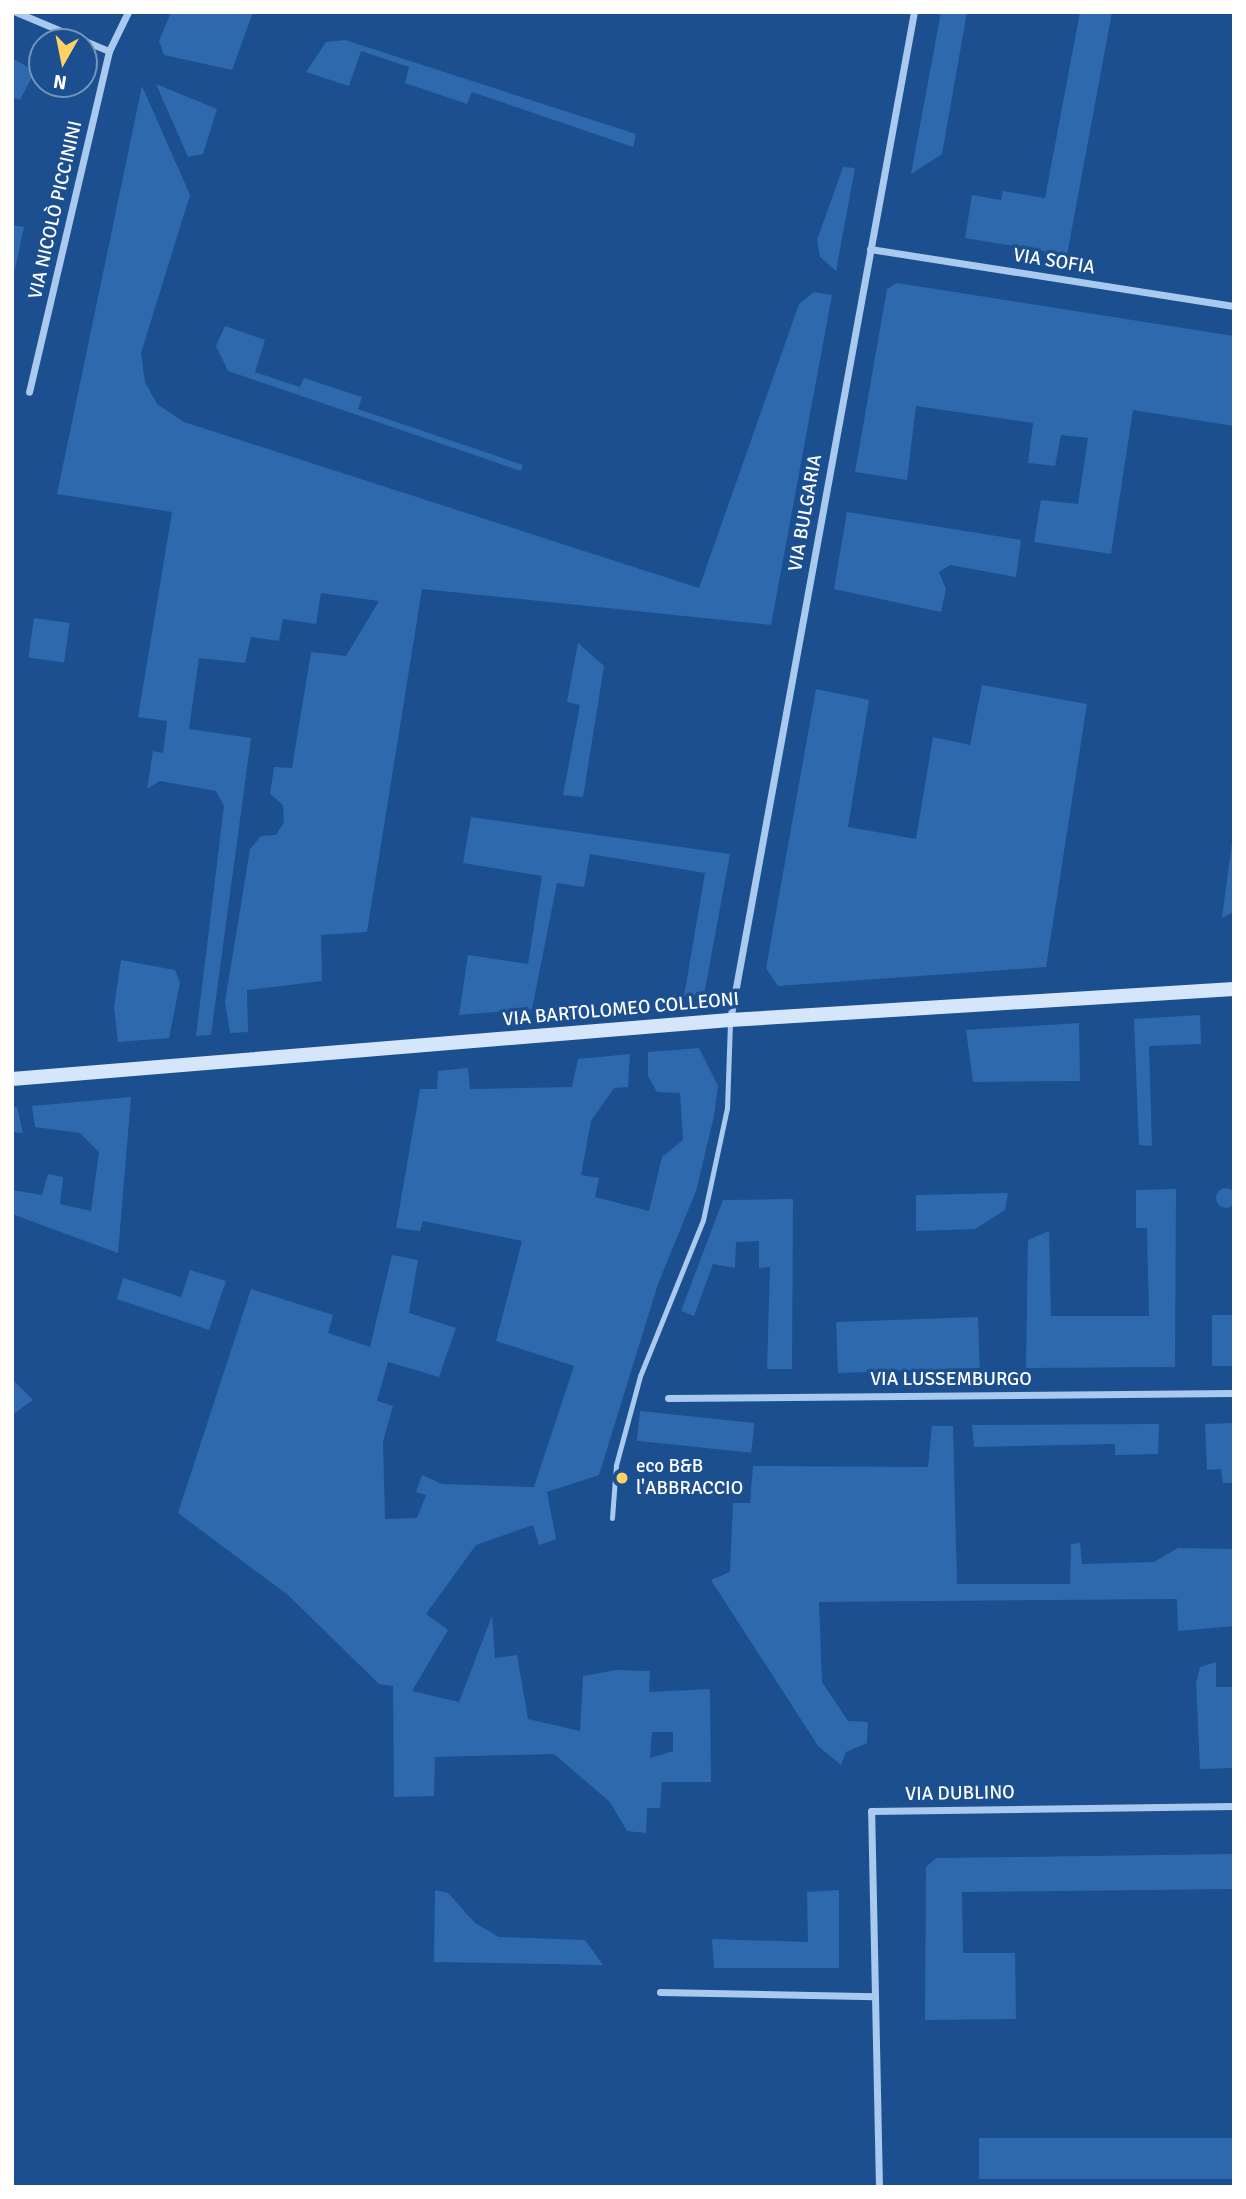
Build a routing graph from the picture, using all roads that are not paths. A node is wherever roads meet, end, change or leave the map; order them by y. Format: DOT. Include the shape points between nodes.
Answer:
graph roads {
  1 [pos="16,12"];
  2 [pos="128,12"];
  3 [pos="914,12"];
  4 [pos="109,51"];
  5 [pos="870,249"];
  6 [pos="1234,306"];
  7 [pos="29,392"];
  8 [pos="1234,989"];
  9 [pos="730,1020"];
  10 [pos="12,1079"];
  11 [pos="1234,1393"];
  12 [pos="668,1398"];
  13 [pos="612,1518"];
  14 [pos="1234,1806"];
  15 [pos="660,1992"];
  16 [pos="875,1996"];
  17 [pos="879,2187"];
  1 -- 4 [label="street"];
  2 -- 4 [label="street, VIA NICOLÒ PICCININI"];
  3 -- 5 [label="street, VIA BULGARIA"];
  4 -- 7 [label="street, VIA NICOLÒ PICCININI"];
  5 -- 6 [label="street, VIA SOFIA"];
  5 -- 9 [label="street, VIA BULGARIA"];
  8 -- 9 [label="main road, VIA BARTOLOMEO COLLEONI"];
  9 -- 10 [label="main road, VIA BARTOLOMEO COLLEONI"];
  9 -- 13 [label="lane" via="727,1108 703,1220 640,1376 616,1465"];
  11 -- 12 [label="street, VIA LUSSEMBURGO"];
  14 -- 16 [label="street, VIA DUBLINO" via="871,1811"];
  15 -- 16 [label="street"];
  16 -- 17 [label="street, VIA DUBLINO"];
}
